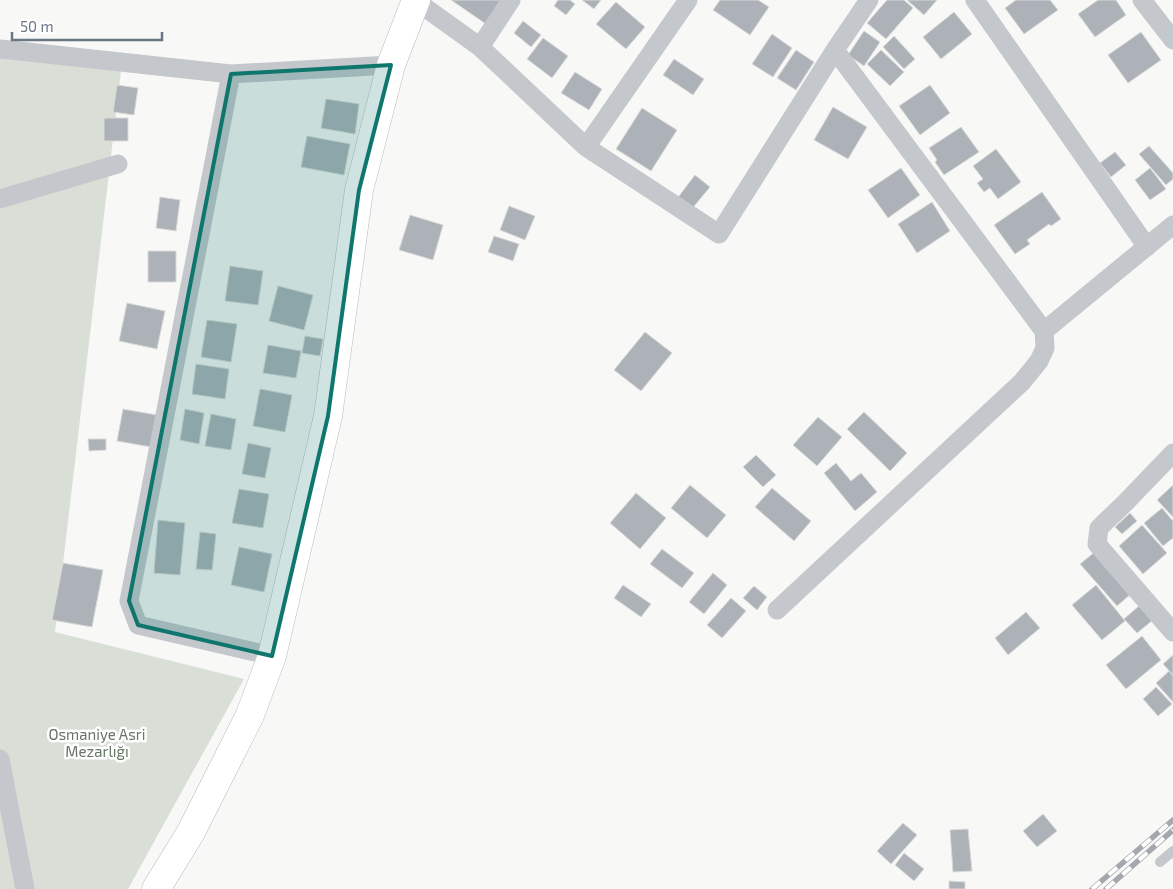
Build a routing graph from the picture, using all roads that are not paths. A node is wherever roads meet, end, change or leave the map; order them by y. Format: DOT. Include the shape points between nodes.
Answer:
graph roads {
  1 [pos="511,0"];
  2 [pos="688,0"];
  3 [pos="869,0"];
  4 [pos="975,0"];
  5 [pos="1142,0"];
  6 [pos="418,1"];
  7 [pos="1173,40"];
  8 [pos="480,47"];
  9 [pos="0,49"];
  10 [pos="834,50"];
  11 [pos="390,71"];
  12 [pos="231,74"];
  13 [pos="586,147"];
  14 [pos="118,164"];
  15 [pos="0,199"];
  16 [pos="1173,225"];
  17 [pos="1146,247"];
  18 [pos="1044,331"];
  19 [pos="1173,453"];
  20 [pos="777,610"];
  21 [pos="1173,632"];
  22 [pos="272,656"];
  23 [pos="0,759"];
  24 [pos="1173,850"];
  25 [pos="1160,862"];
  26 [pos="25,889"];
  27 [pos="156,889"];
  28 [pos="165,889"];
  1 -- 8 [label="street"];
  2 -- 13 [label="street"];
  3 -- 10 [label="street"];
  4 -- 17 [label="street"];
  5 -- 7 [label="street"];
  6 -- 8 [label="street"];
  6 -- 11 [label="highway"];
  6 -- 28 [label="highway" via="396,68 365,190 335,416 280,660 206,823"];
  8 -- 13 [label="street"];
  9 -- 12 [label="street"];
  10 -- 13 [label="street" via="719,234"];
  10 -- 18 [label="street"];
  11 -- 12 [label="street"];
  11 -- 22 [label="highway" via="359,190 328,416"];
  12 -- 22 [label="street" via="129,601 138,625"];
  14 -- 15 [label="street"];
  16 -- 17 [label="street"];
  17 -- 18 [label="street"];
  18 -- 20 [label="street" via="1045,348 1022,382"];
  19 -- 21 [label="street" via="1099,528 1097,544"];
  22 -- 27 [label="highway" via="250,715 191,832"];
  23 -- 26 [label="street"];
  24 -- 25 [label="lane"];
}
